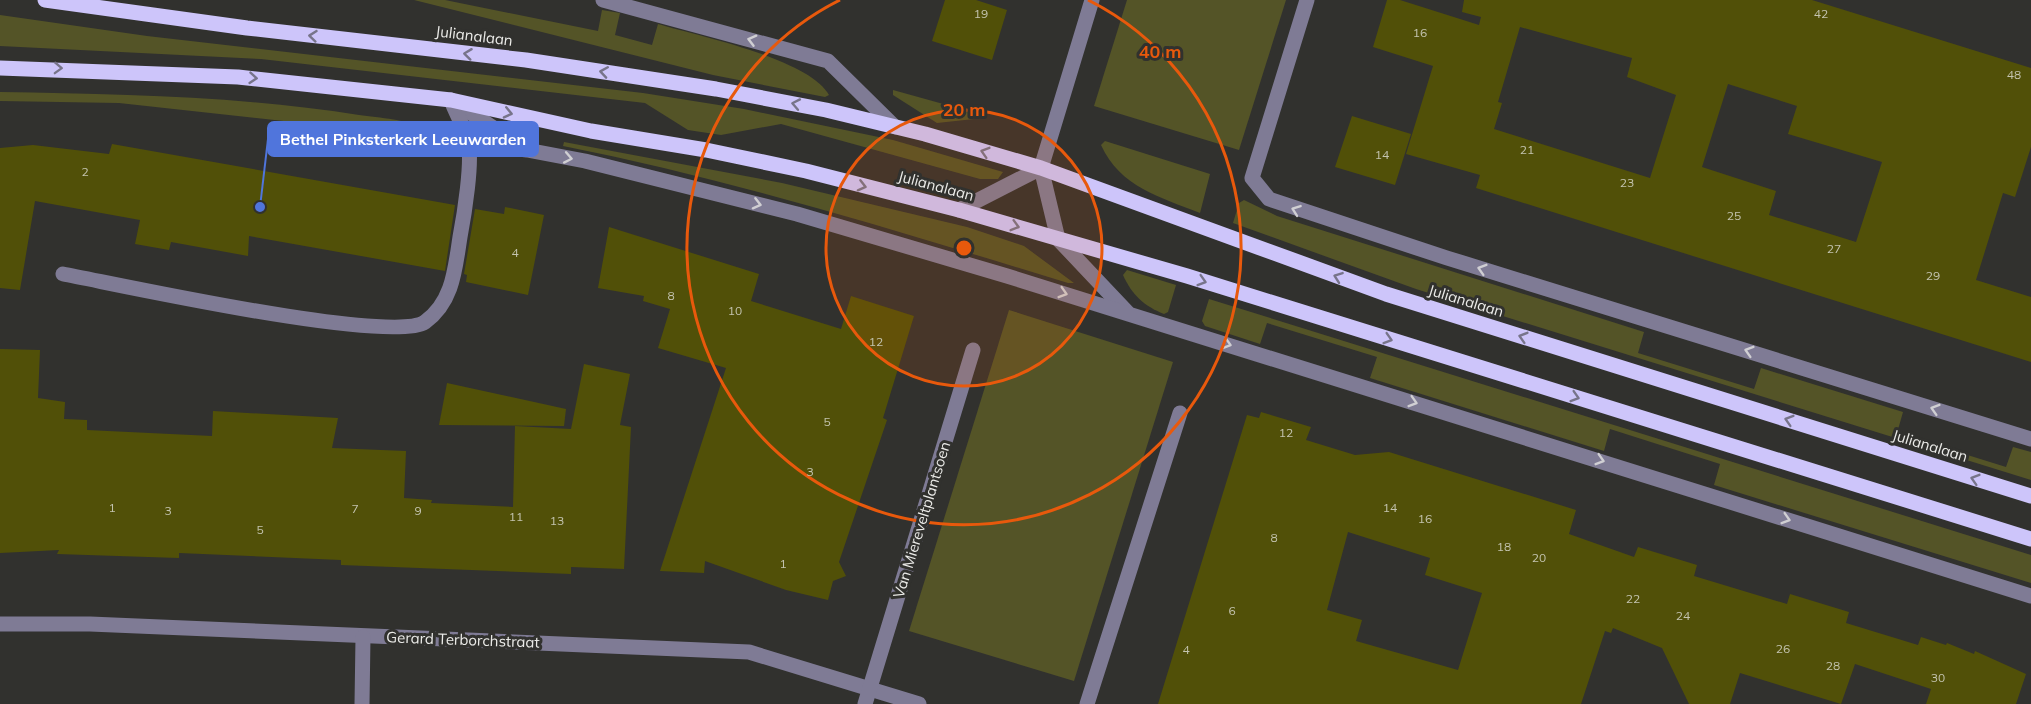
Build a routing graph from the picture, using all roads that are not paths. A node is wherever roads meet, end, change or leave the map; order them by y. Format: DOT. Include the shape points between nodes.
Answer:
graph roads {
  1 [pos="45,0"];
  2 [pos="603,0"];
  3 [pos="1092,0"];
  4 [pos="1307,0"];
  5 [pos="0,68"];
  6 [pos="451,100"];
  7 [pos="895,127"];
  8 [pos="469,143"];
  9 [pos="527,150"];
  10 [pos="1041,168"];
  11 [pos="959,210"];
  12 [pos="1058,239"];
  13 [pos="63,274"];
  14 [pos="1129,314"];
  15 [pos="973,351"];
  16 [pos="1180,413"];
  17 [pos="2031,439"];
  18 [pos="2031,496"];
  19 [pos="2031,539"];
  20 [pos="2031,596"];
  21 [pos="0,624"];
  22 [pos="363,636"];
  23 [pos="870,689"];
  24 [pos="362,704"];
  25 [pos="865,704"];
  26 [pos="919,704"];
  27 [pos="1087,704"];
  7 -- 1 [label="main road, Julianalaan, one-way" via="716,89 526,60"];
  7 -- 2 [label="street, Julianalaan, one-way" via="828,61"];
  3 -- 10 [label="street"];
  17 -- 4 [label="street, one-way" via="1269,199 1252,178"];
  5 -- 6 [label="main road, Julianalaan, one-way" via="238,77"];
  6 -- 8 [label="street"];
  6 -- 9 [label="street, Julianalaan"];
  6 -- 11 [label="main road, Julianalaan, one-way" via="806,171"];
  10 -- 7 [label="main road, Julianalaan, one-way"];
  8 -- 9 [label="street, Julianalaan"];
  8 -- 13 [label="street" via="465,208 446,301 424,323 412,328 362,327 281,315"];
  9 -- 14 [label="street, Julianalaan, one-way" via="797,214"];
  10 -- 11 [label="street"];
  10 -- 12 [label="street"];
  18 -- 10 [label="main road, Julianalaan, one-way" via="1386,294"];
  11 -- 12 [label="main road, Julianalaan, one-way"];
  12 -- 14 [label="street, Julianalaan"];
  12 -- 19 [label="main road, Julianalaan, one-way"];
  14 -- 20 [label="street, Julianalaan, one-way"];
  15 -- 23 [label="street, Van Miereveltplantsoen"];
  16 -- 27 [label="street"];
  21 -- 22 [label="street, Gerard Terborchstraat"];
  22 -- 23 [label="street, Gerard Terborchstraat" via="748,651"];
  22 -- 24 [label="street"];
  23 -- 25 [label="street, Van Miereveltplantsoen"];
  23 -- 26 [label="street, Gerard Terborchstraat"];
}
